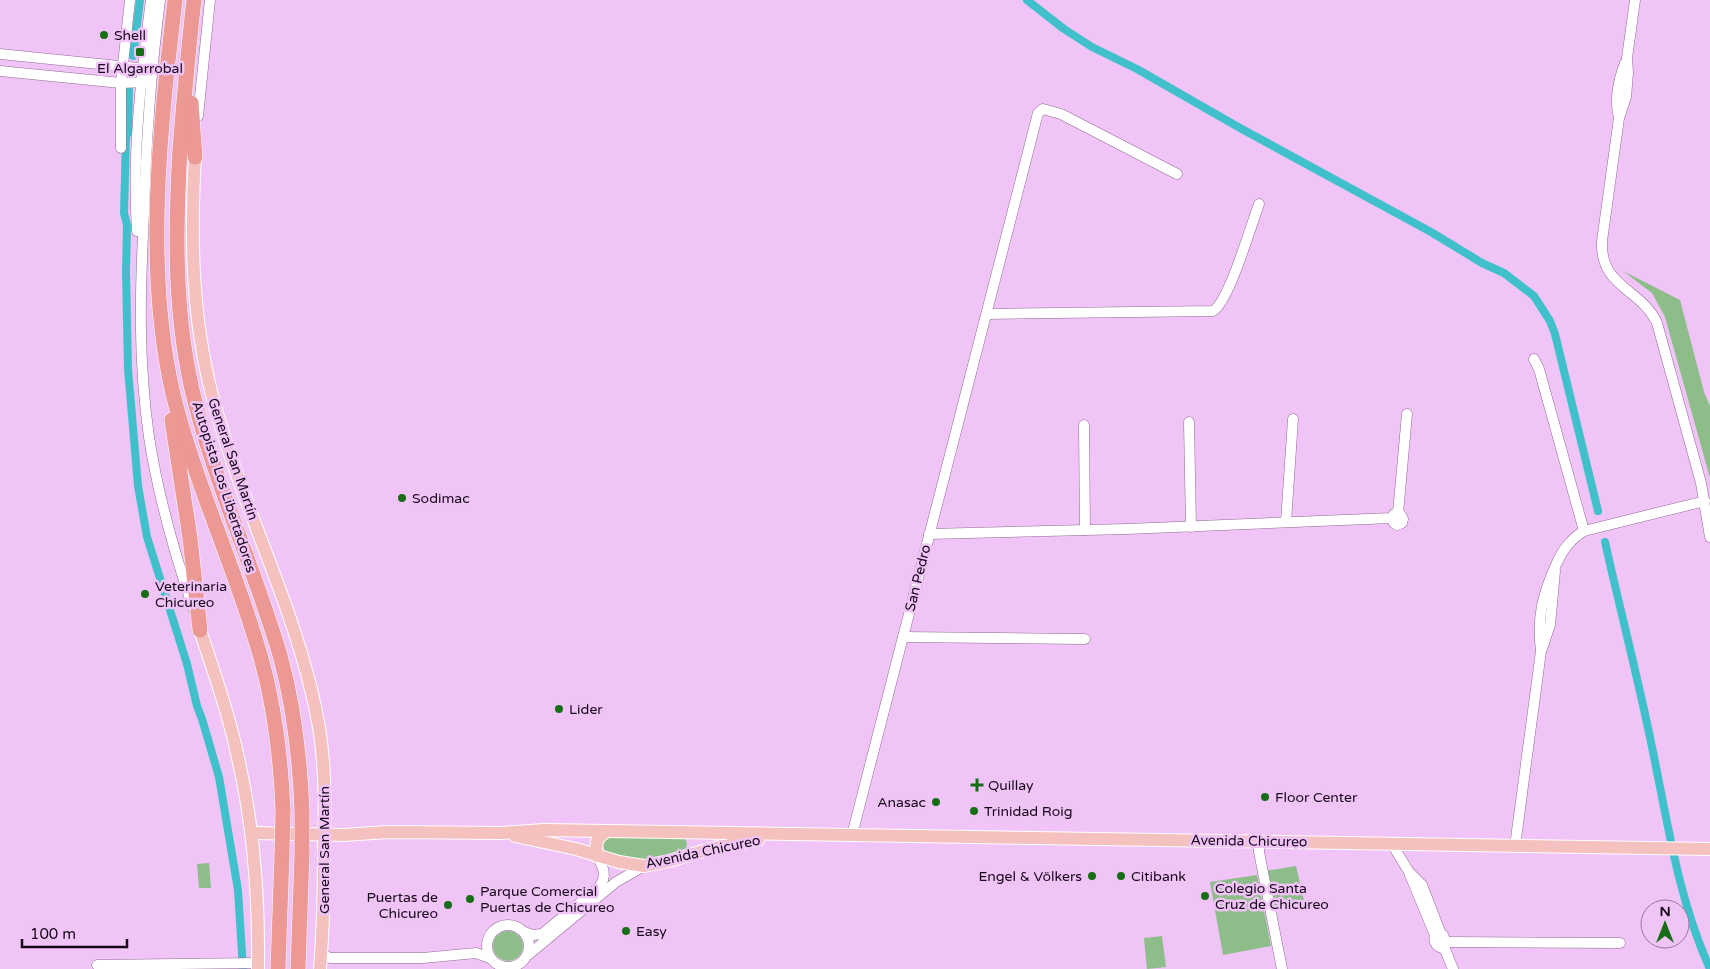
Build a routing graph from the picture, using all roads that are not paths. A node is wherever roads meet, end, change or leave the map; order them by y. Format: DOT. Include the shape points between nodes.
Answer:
graph roads {
  1 [pos="130,0"];
  2 [pos="150,0"];
  3 [pos="160,0"];
  4 [pos="175,0"];
  5 [pos="194,0"];
  6 [pos="210,0"];
  7 [pos="1635,0"];
  8 [pos="0,54"];
  9 [pos="188,54"];
  10 [pos="124,65"];
  11 [pos="148,69"];
  12 [pos="0,71"];
  13 [pos="146,82"];
  14 [pos="121,83"];
  15 [pos="121,148"];
  16 [pos="195,157"];
  17 [pos="1177,174"];
  18 [pos="1259,204"];
  19 [pos="986,318"];
  20 [pos="166,354"];
  21 [pos="1534,359"];
  22 [pos="1407,414"];
  23 [pos="1293,420"];
  24 [pos="1189,422"];
  25 [pos="1084,425"];
  26 [pos="1704,500"];
  27 [pos="1286,522"];
  28 [pos="1191,526"];
  29 [pos="1085,530"];
  30 [pos="1584,530"];
  31 [pos="929,534"];
  32 [pos="1710,536"];
  33 [pos="200,630"];
  34 [pos="903,637"];
  35 [pos="1085,639"];
  36 [pos="608,831"];
  37 [pos="252,833"];
  38 [pos="502,833"];
  39 [pos="683,833"];
  40 [pos="325,834"];
  41 [pos="788,835"];
  42 [pos="852,835"];
  43 [pos="1259,842"];
  44 [pos="1392,844"];
  45 [pos="1515,846"];
  46 [pos="1710,849"];
  47 [pos="597,856"];
  48 [pos="683,857"];
  49 [pos="644,866"];
  50 [pos="524,932"];
  51 [pos="1441,939"];
  52 [pos="487,941"];
  53 [pos="1620,943"];
  54 [pos="470,953"];
  55 [pos="528,955"];
  56 [pos="490,958"];
  57 [pos="322,961"];
  58 [pos="97,965"];
  59 [pos="258,966"];
  60 [pos="278,969"];
  61 [pos="298,969"];
  62 [pos="1282,969"];
  63 [pos="1453,969"];
  1 -- 10 [label="street"];
  2 -- 11 [label="street"];
  3 -- 11 [label="street"];
  4 -- 20 [label="highway, Autopista Los Libertadores" via="163,126 158,227 159,295"];
  5 -- 9 [label="highway, Autopista Los Libertadores"];
  6 -- 16 [label="street, General San Martín"];
  7 -- 26 [label="street" via="1627,58 1621,74 1619,118 1602,242 1603,258 1614,279 1648,307 1658,323"];
  8 -- 10 [label="street"];
  9 -- 16 [label="highway"];
  9 -- 61 [label="highway, Autopista Los Libertadores, bridge" via="176,230 178,299 194,400 265,610 291,703 298,746 302,812"];
  10 -- 11 [label="street"];
  10 -- 14 [label="street"];
  11 -- 13 [label="street"];
  12 -- 14 [label="street"];
  13 -- 14 [label="street"];
  13 -- 33 [label="street" via="140,340 149,437 168,528"];
  14 -- 15 [label="street"];
  16 -- 40 [label="main road, General San Martín" via="193,272 204,363 223,436 287,612 313,702 324,763"];
  17 -- 19 [label="street, San Pedro" via="1061,114 1040,110"];
  18 -- 19 [label="street" via="1223,300 1213,311"];
  19 -- 31 [label="street, San Pedro"];
  20 -- 33 [label="highway" via="168,393"];
  20 -- 60 [label="highway, Autopista Los Libertadores, bridge" via="185,436 249,621 270,695 283,810"];
  21 -- 30 [label="street"];
  22 -- 27 [label="street" via="1395,516"];
  23 -- 27 [label="street"];
  24 -- 28 [label="street"];
  25 -- 29 [label="street"];
  26 -- 30 [label="street"];
  26 -- 32 [label="street"];
  27 -- 28 [label="street"];
  28 -- 29 [label="street"];
  29 -- 31 [label="street"];
  30 -- 45 [label="street" via="1568,543 1555,567 1550,625 1541,651"];
  31 -- 34 [label="street, San Pedro"];
  33 -- 37 [label="main road" via="238,756"];
  34 -- 35 [label="street"];
  34 -- 42 [label="street, San Pedro"];
  36 -- 38 [label="main road, Avenida Chicureo" via="527,830"];
  36 -- 39 [label="main road, Avenida Chicureo"];
  36 -- 47 [label="main road" via="597,841"];
  37 -- 40 [label="main road, Avenida Chicureo"];
  37 -- 59 [label="main road" via="257,880"];
  38 -- 40 [label="main road, Avenida Chicureo"];
  38 -- 47 [label="main road, Avenida Chicureo"];
  39 -- 41 [label="main road, Avenida Chicureo"];
  39 -- 48 [label="main road" via="689,839 690,847"];
  40 -- 57 [label="main road, General San Martín"];
  41 -- 42 [label="main road, Avenida Chicureo"];
  41 -- 48 [label="main road, Avenida Chicureo"];
  42 -- 43 [label="main road, Avenida Chicureo"];
  43 -- 44 [label="main road, Avenida Chicureo"];
  43 -- 62 [label="street"];
  44 -- 45 [label="main road, Avenida Chicureo"];
  44 -- 51 [label="street"];
  45 -- 46 [label="main road, Avenida Chicureo"];
  47 -- 49 [label="main road, Avenida Chicureo"];
  47 -- 50 [label="street" via="605,874 602,885 546,931 538,935"];
  48 -- 49 [label="main road, Avenida Chicureo"];
  49 -- 55 [label="street" via="616,882"];
  50 -- 52 [label="street" via="513,925 501,926 490,933"];
  50 -- 55 [label="street" via="529,940"];
  51 -- 53 [label="street"];
  51 -- 63 [label="street"];
  52 -- 54 [label="street"];
  52 -- 56 [label="street"];
  54 -- 56 [label="street"];
  54 -- 57 [label="street"];
  55 -- 56 [label="street" via="511,967 501,966"];
  58 -- 59 [label="street"];
}
